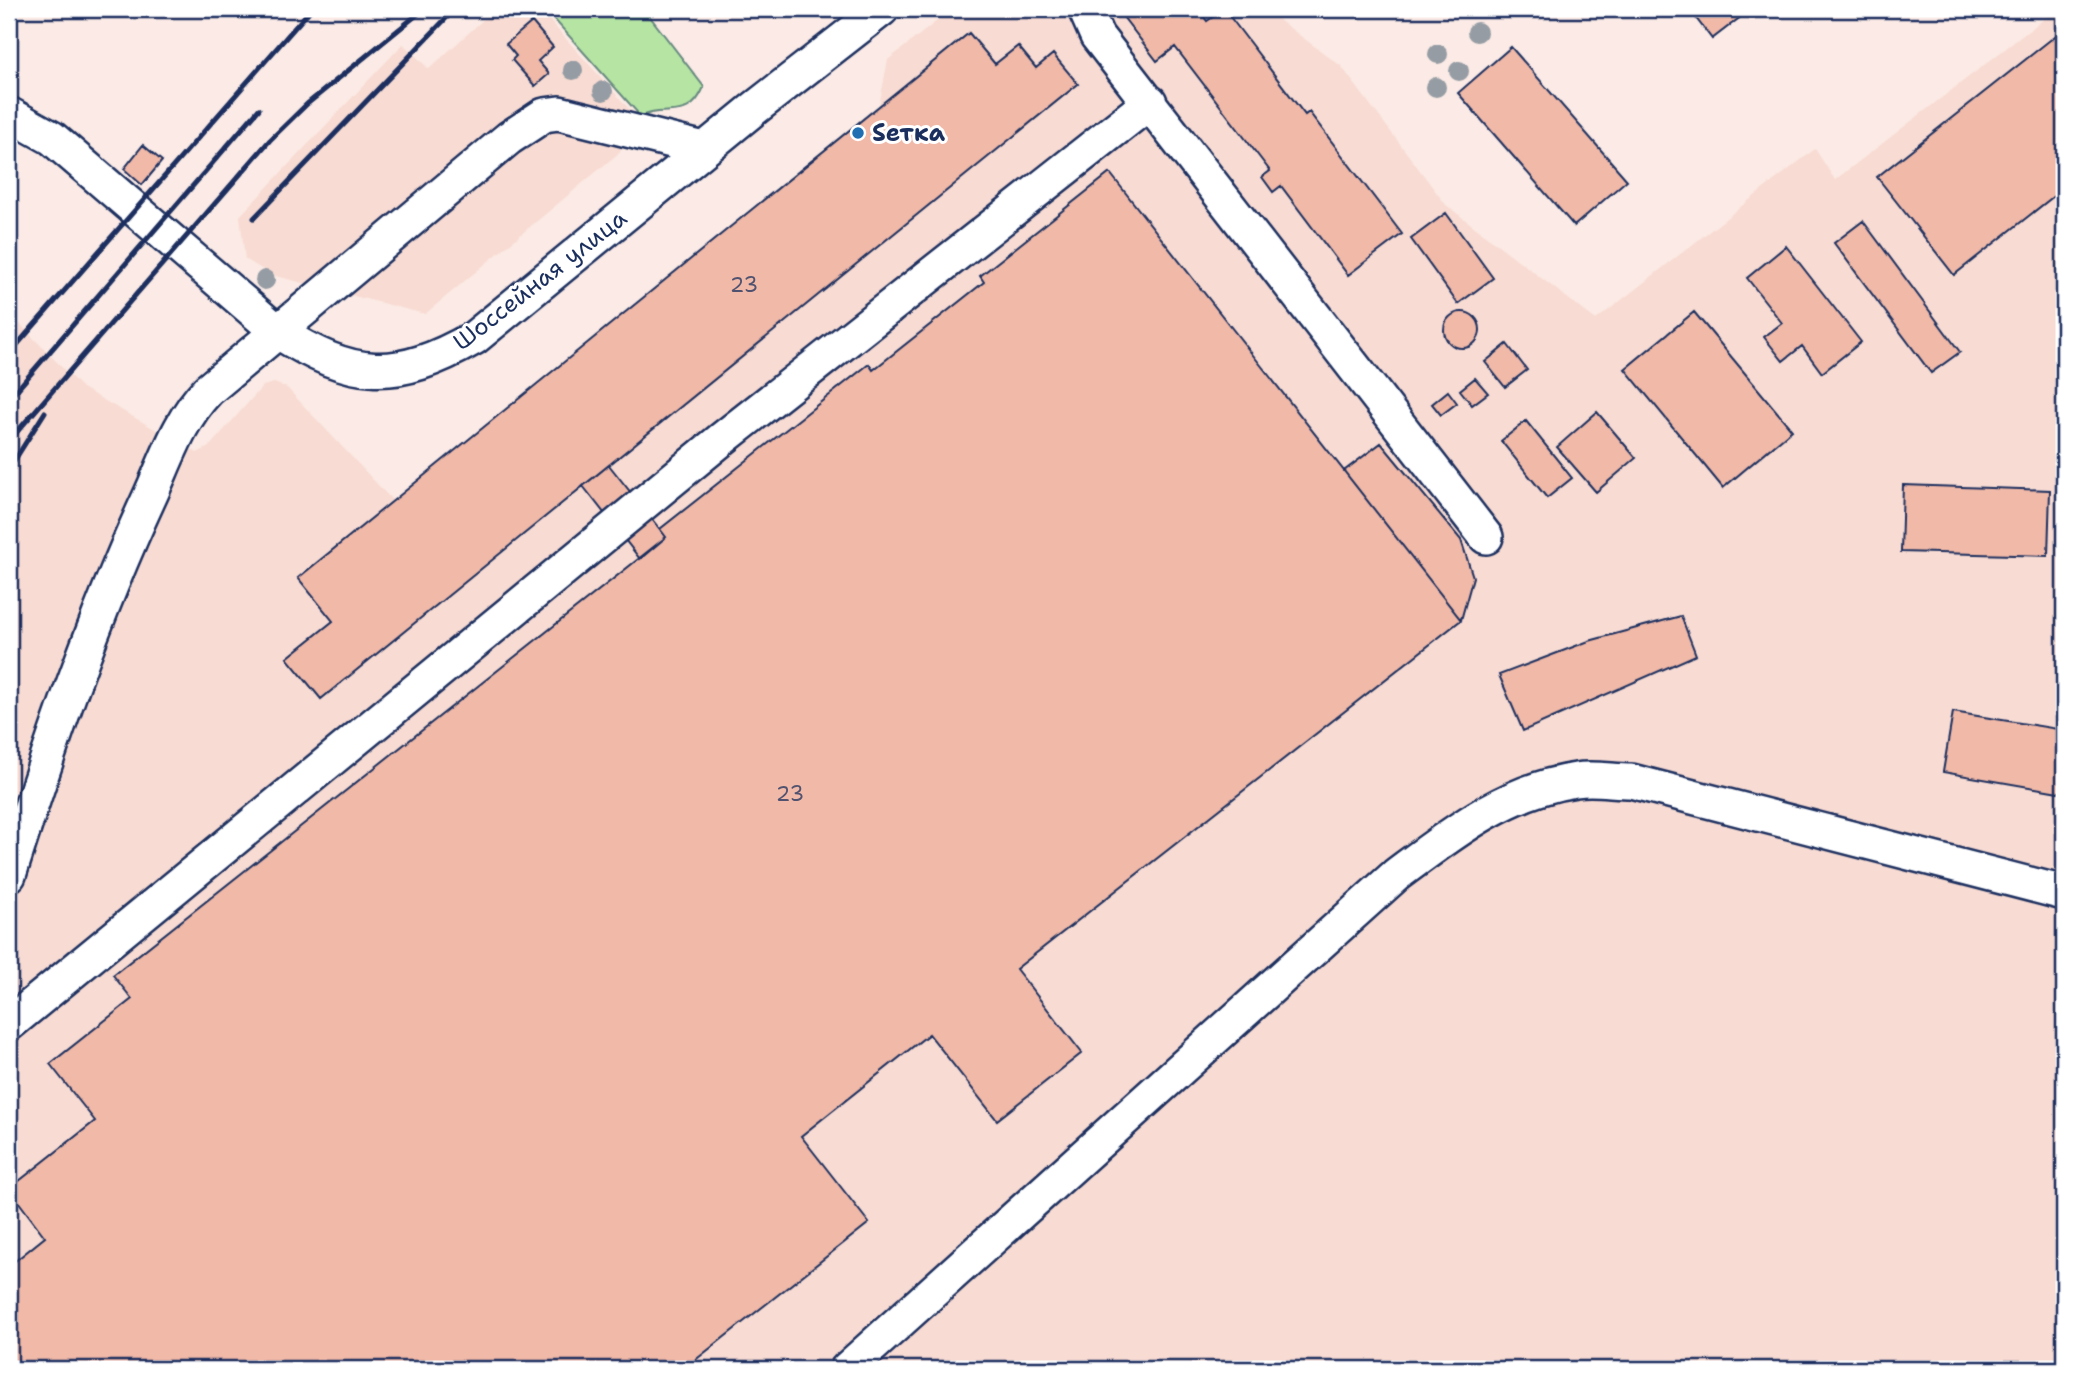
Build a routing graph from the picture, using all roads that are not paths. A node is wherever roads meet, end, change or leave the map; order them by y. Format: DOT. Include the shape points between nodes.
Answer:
graph roads {
  1 [pos="882,9"];
  2 [pos="1085,9"];
  3 [pos="1150,102"];
  4 [pos="9,114"];
  5 [pos="704,149"];
  6 [pos="278,332"];
  7 [pos="1486,537"];
  8 [pos="9,875"];
  9 [pos="2064,893"];
  10 [pos="9,1024"];
  11 [pos="847,1369"];
  1 -- 5 [label="street, Шоссейная улица"];
  2 -- 3 [label="street" via="1097,36"];
  3 -- 7 [label="street"];
  3 -- 10 [label="street" via="711,447"];
  4 -- 6 [label="street, Шоссейная улица" via="52,138"];
  5 -- 6 [label="street" via="571,115 544,115 509,138"];
  5 -- 6 [label="street, Шоссейная улица" via="474,338 446,354 403,368 361,369 326,359"];
  6 -- 8 [label="street" via="195,403 174,440 73,680"];
  9 -- 11 [label="street" via="1653,786 1578,779 1534,790 1474,817 1396,875"];
}
